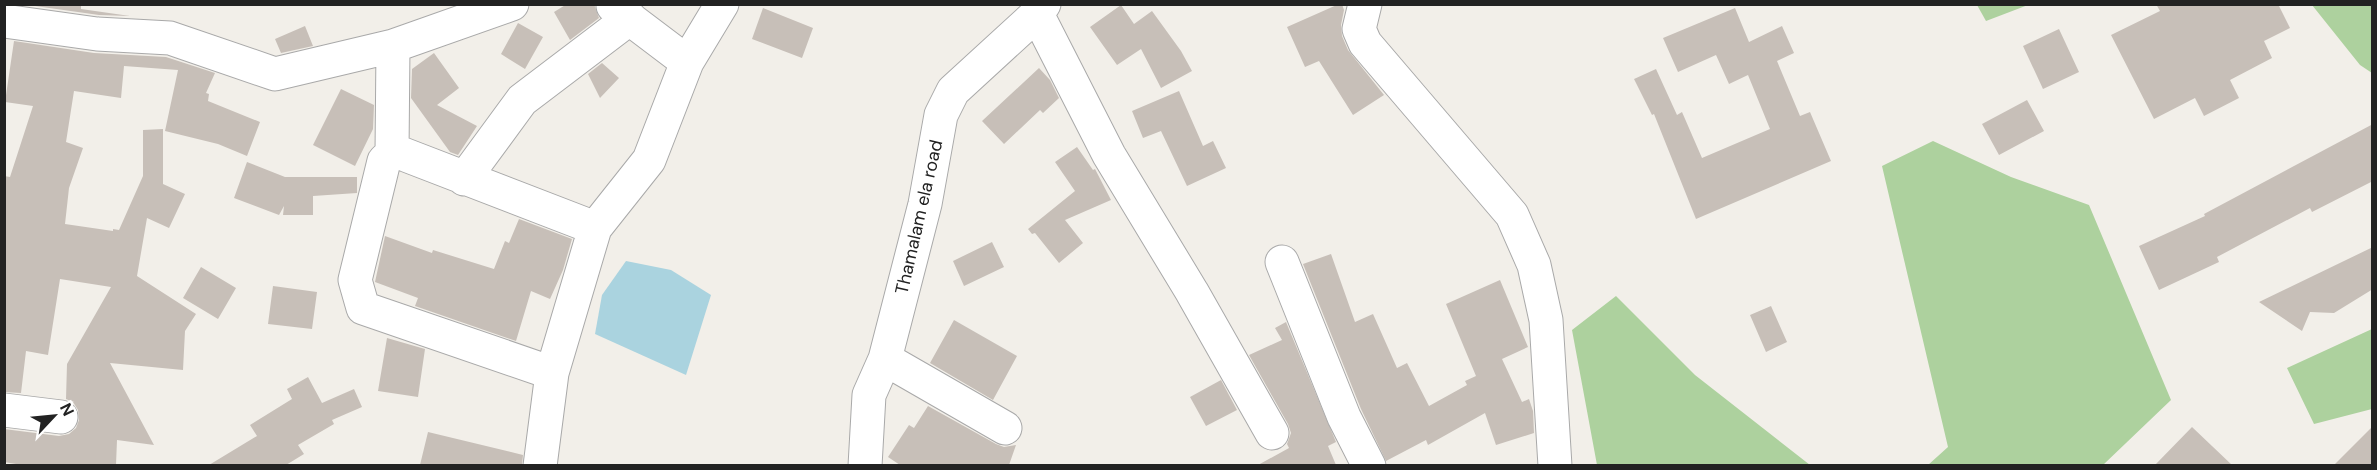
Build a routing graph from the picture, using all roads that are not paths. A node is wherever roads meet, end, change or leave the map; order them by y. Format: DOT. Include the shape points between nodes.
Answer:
graph roads {
  1 [pos="512,4"];
  2 [pos="722,4"];
  3 [pos="1365,4"];
  4 [pos="1040,9"];
  5 [pos="621,11"];
  6 [pos="4,21"];
  7 [pos="393,46"];
  8 [pos="687,62"];
  9 [pos="392,153"];
  10 [pos="464,178"];
  11 [pos="595,228"];
  12 [pos="1282,262"];
  13 [pos="885,359"];
  14 [pos="552,373"];
  15 [pos="4,410"];
  16 [pos="61,417"];
  17 [pos="1005,428"];
  18 [pos="1272,433"];
  19 [pos="540,465"];
  20 [pos="865,465"];
  21 [pos="1369,465"];
  22 [pos="1555,465"];
  1 -- 7 [label="street"];
  2 -- 8 [label="street"];
  3 -- 22 [label="street" via="1359,29 1365,43 1512,215 1534,265 1546,320"];
  4 -- 13 [label="street, Thamalam ela road" via="953,92 941,116 925,204"];
  4 -- 18 [label="street" via="1109,155"];
  5 -- 8 [label="street"];
  5 -- 10 [label="street" via="522,100"];
  6 -- 7 [label="street" via="97,34 170,38 275,74"];
  7 -- 9 [label="street"];
  8 -- 11 [label="street" via="649,160"];
  9 -- 10 [label="street"];
  9 -- 14 [label="street" via="384,161 355,280 363,308"];
  10 -- 11 [label="street"];
  11 -- 14 [label="street"];
  12 -- 21 [label="street" via="1344,417"];
  13 -- 17 [label="street"];
  13 -- 20 [label="street, Thamalam ela road" via="869,395"];
  14 -- 19 [label="street"];
  15 -- 16 [label="street"];
}
